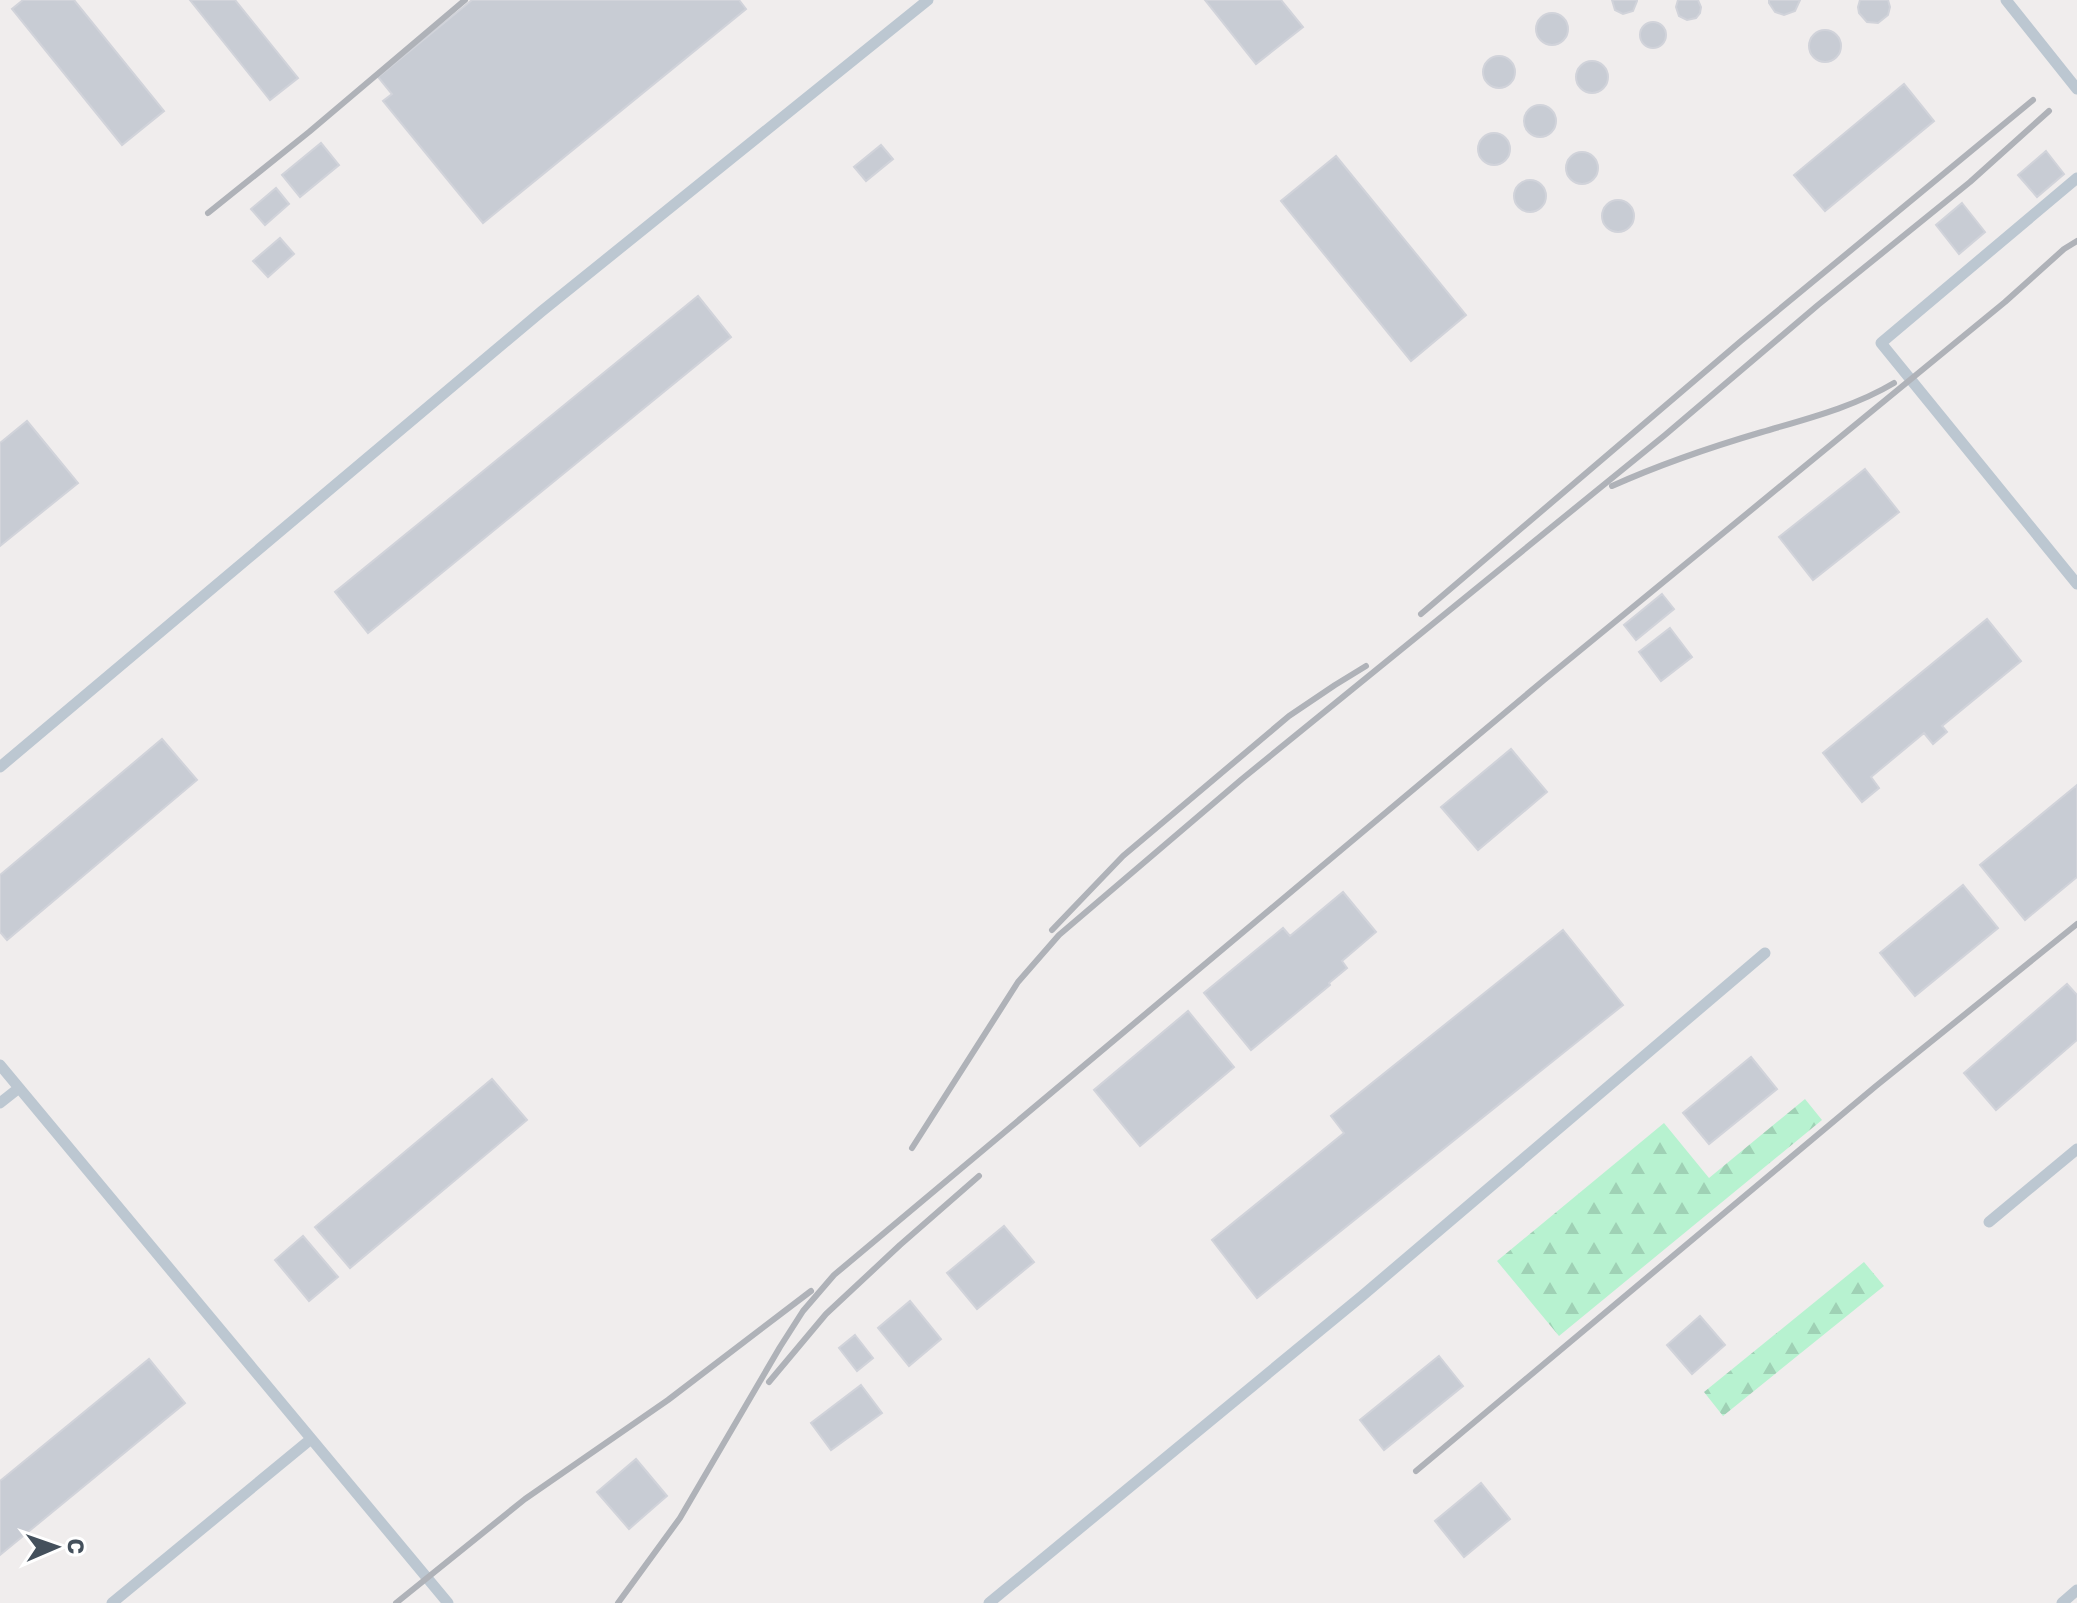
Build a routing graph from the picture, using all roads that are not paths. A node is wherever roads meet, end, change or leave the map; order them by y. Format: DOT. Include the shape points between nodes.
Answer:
graph roads {
  1 [pos="928,0"];
  2 [pos="2006,0"];
  3 [pos="2077,89"];
  4 [pos="2077,178"];
  5 [pos="2077,584"];
  6 [pos="0,767"];
  7 [pos="1765,953"];
  8 [pos="0,1065"];
  9 [pos="19,1088"];
  10 [pos="0,1103"];
  11 [pos="2077,1149"];
  12 [pos="1989,1222"];
  13 [pos="311,1439"];
  14 [pos="2077,1590"];
  15 [pos="112,1603"];
  16 [pos="448,1603"];
  17 [pos="989,1603"];
  18 [pos="2062,1603"];
  1 -- 6 [label="lane" via="542,311"];
  2 -- 3 [label="lane"];
  4 -- 5 [label="lane" via="1881,343"];
  7 -- 17 [label="lane" via="1362,1296"];
  8 -- 9 [label="lane"];
  9 -- 10 [label="lane"];
  9 -- 13 [label="lane"];
  11 -- 12 [label="lane"];
  13 -- 15 [label="lane"];
  13 -- 16 [label="lane"];
  14 -- 18 [label="lane"];
}
